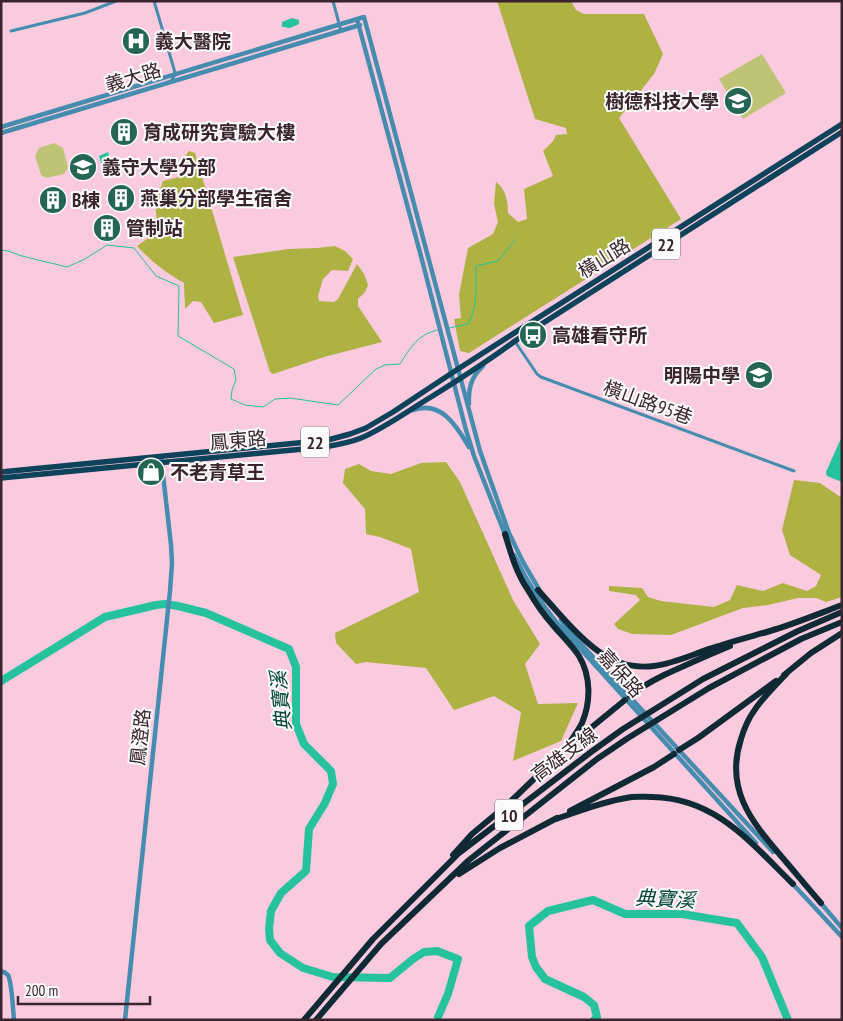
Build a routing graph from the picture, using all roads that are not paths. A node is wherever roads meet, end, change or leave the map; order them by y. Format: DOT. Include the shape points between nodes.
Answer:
graph roads {
  1 [pos="116,1"];
  2 [pos="154,1"];
  3 [pos="333,1"];
  4 [pos="358,19"];
  5 [pos="366,23"];
  6 [pos="340,25"];
  7 [pos="359,25"];
  8 [pos="11,31"];
  9 [pos="341,31"];
  10 [pos="175,75"];
  11 [pos="170,82"];
  12 [pos="842,124"];
  13 [pos="1,127"];
  14 [pos="842,132"];
  15 [pos="1,133"];
  16 [pos="437,290"];
  17 [pos="430,293"];
  18 [pos="511,336"];
  19 [pos="515,341"];
  20 [pos="492,358"];
  21 [pos="458,369"];
  22 [pos="451,374"];
  23 [pos="460,378"];
  24 [pos="454,382"];
  25 [pos="398,417"];
  26 [pos="471,418"];
  27 [pos="290,447"];
  28 [pos="474,456"];
  29 [pos="162,460"];
  30 [pos="794,471"];
  31 [pos="1,472"];
  32 [pos="1,478"];
  33 [pos="505,534"];
  34 [pos="538,590"];
  35 [pos="842,605"];
  36 [pos="842,612"];
  37 [pos="842,622"];
  38 [pos="761,633"];
  39 [pos="842,634"];
  40 [pos="787,673"];
  41 [pos="628,698"];
  42 [pos="565,749"];
  43 [pos="677,752"];
  44 [pos="553,820"];
  45 [pos="445,883"];
  46 [pos="793,884"];
  47 [pos="821,903"];
  48 [pos="403,909"];
  49 [pos="842,928"];
  50 [pos="842,937"];
  51 [pos="1,971"];
  52 [pos="14,1020"];
  53 [pos="125,1020"];
  54 [pos="304,1020"];
  55 [pos="316,1020"];
  1 -- 8 [label="street" via="84,13"];
  2 -- 10 [label="street"];
  3 -- 6 [label="street"];
  4 -- 5 [label="street" via="364,17"];
  4 -- 6 [label="street, 義大路"];
  4 -- 7 [label="street"];
  5 -- 7 [label="street, 義大路"];
  5 -- 16 [label="street"];
  6 -- 9 [label="street"];
  6 -- 10 [label="street, 義大路"];
  7 -- 9 [label="street, 義大路"];
  7 -- 17 [label="street"];
  9 -- 11 [label="street, 義大路"];
  10 -- 11 [label="street"];
  10 -- 13 [label="street, 義大路"];
  11 -- 15 [label="street, 義大路"];
  12 -- 18 [label="main road, 橫山路 / 22"];
  14 -- 19 [label="main road, 橫山路 / 22"];
  16 -- 17 [label="street"];
  16 -- 21 [label="street"];
  17 -- 22 [label="street"];
  18 -- 19 [label="street, 橫山路95巷"];
  18 -- 21 [label="main road, 橫山路 / 22"];
  19 -- 20 [label="main road, 橫山路 / 22"];
  19 -- 30 [label="street, 橫山路95巷" via="540,377"];
  20 -- 23 [label="main road, 橫山路 / 22"];
  20 -- 26 [label="street" via="471,382 468,396"];
  21 -- 22 [label="main road, 鳳東路 / 22"];
  21 -- 23 [label="street, 嘉保路"];
  22 -- 24 [label="street, 嘉保路"];
  22 -- 27 [label="main road, 鳳東路 / 22" via="366,428"];
  23 -- 24 [label="main road, 鳳東路 / 22"];
  23 -- 26 [label="street, 嘉保路"];
  24 -- 25 [label="main road, 鳳東路 / 22"];
  24 -- 28 [label="street, 嘉保路"];
  25 -- 27 [label="main road, 鳳東路 / 22" via="352,441 328,446"];
  25 -- 28 [label="street" via="420,408 440,411 452,421"];
  26 -- 34 [label="street, 嘉保路" via="509,533"];
  27 -- 29 [label="main road, 鳳東路 / 22"];
  28 -- 33 [label="street, 嘉保路"];
  29 -- 31 [label="main road, 鳳東路 / 22"];
  29 -- 32 [label="main road, 鳳東路 / 22"];
  29 -- 53 [label="street, 鳳澄路" via="172,554 170,592"];
  33 -- 41 [label="street, 嘉保路" via="540,602 575,645"];
  33 -- 42 [label="highway" via="515,568 526,588 550,623 580,657 585,672 589,693 586,713"];
  34 -- 38 [label="highway" via="598,651 622,663 639,666 664,664"];
  34 -- 41 [label="street, 嘉保路"];
  35 -- 38 [label="highway"];
  36 -- 48 [label="highway, 高雄支線 / 10" via="703,679 623,729 459,853"];
  37 -- 45 [label="highway, 高雄支線 / 10" via="709,688 628,738 470,860"];
  38 -- 41 [label="highway" via="688,663 639,688"];
  39 -- 40 [label="highway"];
  40 -- 43 [label="highway"];
  40 -- 47 [label="highway" via="754,710 744,731 736,760 737,786 757,827"];
  41 -- 42 [label="highway"];
  41 -- 43 [label="street, 嘉保路"];
  42 -- 48 [label="highway" via="467,839"];
  43 -- 44 [label="highway"];
  43 -- 46 [label="street, 嘉保路"];
  43 -- 47 [label="street, 嘉保路"];
  44 -- 45 [label="highway" via="500,848"];
  44 -- 46 [label="highway" via="627,797 673,798 720,817"];
  45 -- 55 [label="highway, 高雄支線 / 10" via="381,944"];
  46 -- 50 [label="street, 嘉保路"];
  47 -- 49 [label="street, 嘉保路"];
  48 -- 54 [label="highway, 高雄支線 / 10"];
  51 -- 52 [label="street" via="10,982"];
}
